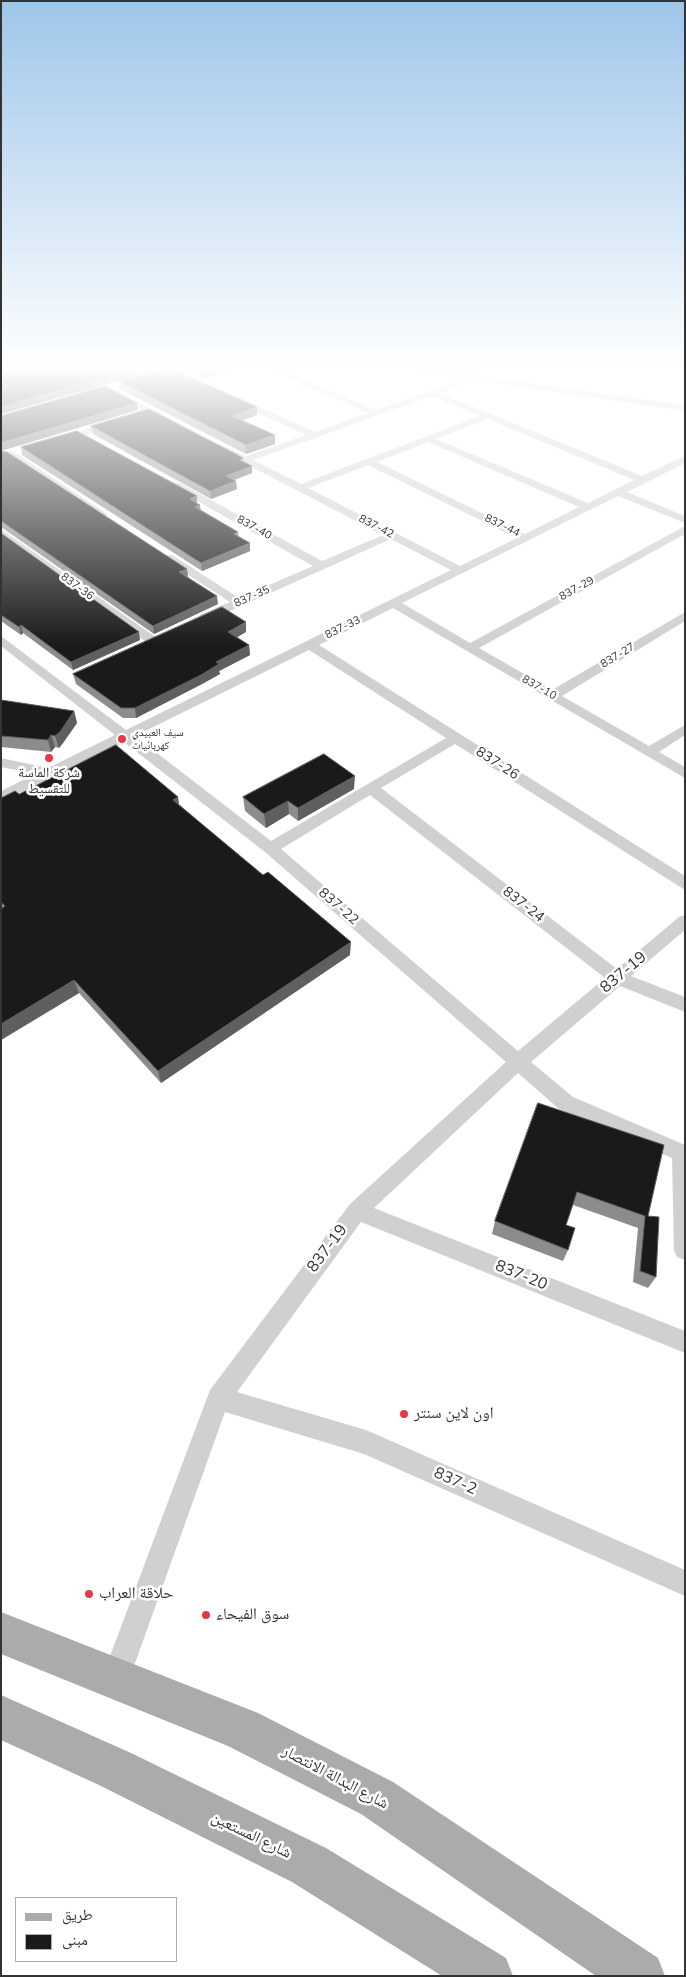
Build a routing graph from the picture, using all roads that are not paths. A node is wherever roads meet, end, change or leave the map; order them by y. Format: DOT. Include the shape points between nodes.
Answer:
graph roads {
  1 [pos="13,460"];
  2 [pos="245,460"];
  3 [pos="373,460"];
  4 [pos="478,460"];
  5 [pos="595,460"];
  6 [pos="682,460"];
  7 [pos="369,462"];
  8 [pos="672,465"];
  9 [pos="685,470"];
  10 [pos="167,480"];
  11 [pos="643,480"];
  12 [pos="300,488"];
  13 [pos="618,492"];
  14 [pos="588,507"];
  15 [pos="108,518"];
  16 [pos="685,520"];
  17 [pos="685,529"];
  18 [pos="1,532"];
  19 [pos="391,535"];
  20 [pos="526,538"];
  21 [pos="157,550"];
  22 [pos="322,566"];
  23 [pos="460,570"];
  24 [pos="238,603"];
  25 [pos="393,603"];
  26 [pos="685,616"];
  27 [pos="196,622"];
  28 [pos="1,640"];
  29 [pos="310,644"];
  30 [pos="470,648"];
  31 [pos="136,649"];
  32 [pos="75,676"];
  33 [pos="57,684"];
  34 [pos="552,696"];
  35 [pos="685,729"];
  36 [pos="124,736"];
  37 [pos="456,738"];
  38 [pos="649,752"];
  39 [pos="1,762"];
  40 [pos="49,773"];
  41 [pos="685,773"];
  42 [pos="371,788"];
  43 [pos="1,796"];
  44 [pos="270,848"];
  45 [pos="685,884"];
  46 [pos="685,921"];
  47 [pos="617,978"];
  48 [pos="685,1005"];
  49 [pos="519,1061"];
  50 [pos="683,1153"];
  51 [pos="357,1211"];
  52 [pos="685,1250"];
  53 [pos="685,1342"];
  54 [pos="218,1398"];
  55 [pos="685,1583"];
  56 [pos="1,1633"];
  57 [pos="115,1680"];
  58 [pos="1,1717"];
  59 [pos="488,1976"];
  60 [pos="640,1976"];
  1 -- 15 [label="street"];
  2 -- 12 [label="street, 837-42"];
  3 -- 7 [label="street"];
  4 -- 14 [label="street"];
  5 -- 11 [label="street"];
  6 -- 8 [label="street, 837-33"];
  7 -- 12 [label="street"];
  7 -- 20 [label="street, 837-44"];
  8 -- 9 [label="street"];
  8 -- 11 [label="street, 837-33"];
  10 -- 22 [label="street, 837-40"];
  11 -- 13 [label="street, 837-33"];
  12 -- 19 [label="street, 837-42"];
  13 -- 14 [label="street, 837-33"];
  13 -- 16 [label="street"];
  14 -- 20 [label="street, 837-33"];
  17 -- 30 [label="street, 837-29"];
  18 -- 31 [label="street, 837-36" via="158,639"];
  19 -- 22 [label="street, 837-35"];
  19 -- 23 [label="street, 837-42"];
  20 -- 23 [label="street, 837-33"];
  21 -- 24 [label="street"];
  22 -- 24 [label="street, 837-35"];
  23 -- 25 [label="street, 837-33"];
  24 -- 27 [label="street, 837-35"];
  25 -- 29 [label="street, 837-33"];
  25 -- 30 [label="street, 837-10"];
  26 -- 34 [label="street, 837-27"];
  28 -- 33 [label="street, 837-22"];
  29 -- 36 [label="street, 837-33"];
  29 -- 37 [label="street, 837-26"];
  30 -- 34 [label="street, 837-10"];
  32 -- 33 [label="street"];
  33 -- 36 [label="street, 837-22"];
  34 -- 38 [label="street, 837-10"];
  35 -- 38 [label="street"];
  36 -- 40 [label="street, 837-33"];
  36 -- 44 [label="street, 837-22"];
  37 -- 42 [label="street"];
  37 -- 45 [label="street, 837-26"];
  38 -- 41 [label="street, 837-10"];
  39 -- 40 [label="street"];
  40 -- 43 [label="street, 837-33"];
  42 -- 44 [label="street"];
  42 -- 47 [label="street, 837-24"];
  44 -- 49 [label="street, 837-22"];
  46 -- 47 [label="street, 837-19"];
  47 -- 48 [label="street, 837-24"];
  47 -- 49 [label="street, 837-19"];
  49 -- 50 [label="street, 837-22" via="566,1103"];
  49 -- 51 [label="street, 837-19"];
  50 -- 52 [label="street"];
  51 -- 53 [label="street, 837-20"];
  51 -- 54 [label="street, 837-19"];
  54 -- 55 [label="street, 837-2" via="366,1442"];
  54 -- 57 [label="street, 837-19"];
  56 -- 57 [label="main road, شارع البدالة الانتصار"];
  57 -- 60 [label="main road, شارع البدالة الانتصار" via="242,1729 377,1798"];
  58 -- 59 [label="main road, شارع المستعين" via="115,1768 309,1865"];
}
